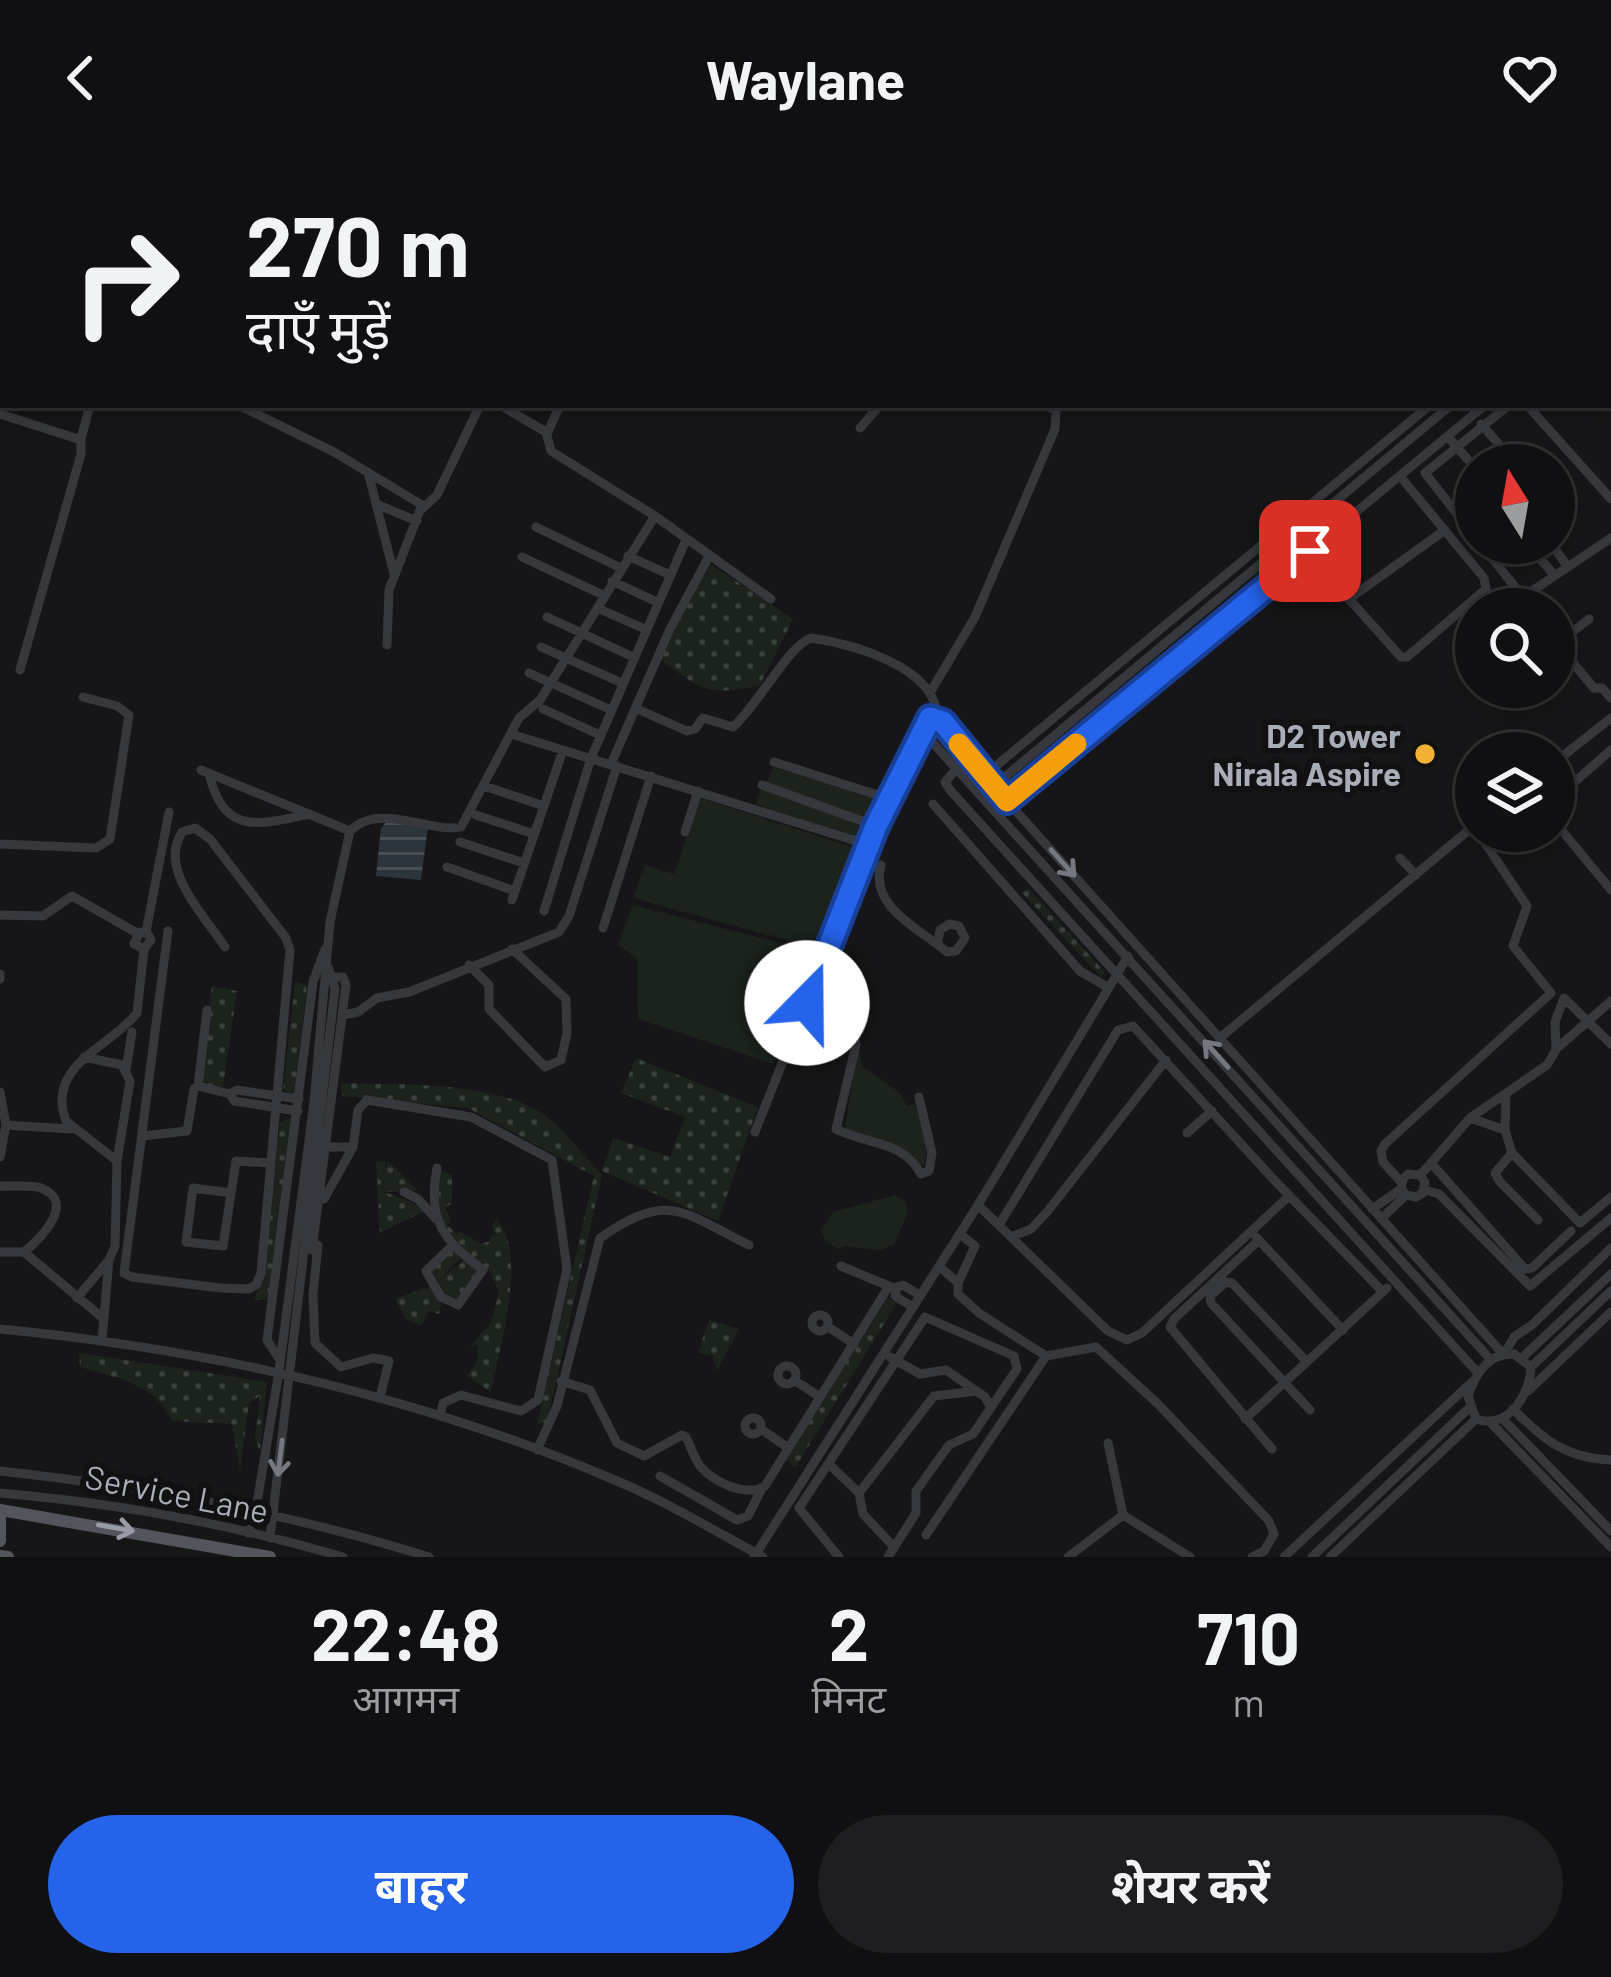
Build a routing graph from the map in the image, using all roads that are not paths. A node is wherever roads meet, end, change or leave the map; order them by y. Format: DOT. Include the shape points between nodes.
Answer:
graph roads {
  1 [pos="89,408"];
  2 [pos="244,408"];
  3 [pos="479,408"];
  4 [pos="505,408"];
  5 [pos="559,408"];
  6 [pos="877,408"];
  7 [pos="1051,408"];
  8 [pos="1426,408"];
  9 [pos="1447,408"];
  10 [pos="1482,408"];
  11 [pos="1505,408"];
  12 [pos="1530,408"];
  13 [pos="0,414"];
  14 [pos="1474,415"];
  15 [pos="1483,426"];
  16 [pos="860,428"];
  17 [pos="547,434"];
  18 [pos="1448,437"];
  19 [pos="81,438"];
  20 [pos="1464,444"];
  21 [pos="1499,444"];
  22 [pos="1455,445"];
  23 [pos="1455,452"];
  24 [pos="368,472"];
  25 [pos="1400,476"];
  26 [pos="1611,499"];
  27 [pos="376,504"];
  28 [pos="422,508"];
  29 [pos="1455,511"];
  30 [pos="656,516"];
  31 [pos="417,521"];
  32 [pos="536,527"];
  33 [pos="1445,530"];
  34 [pos="1611,538"];
  35 [pos="686,540"];
  36 [pos="1310,551"];
  37 [pos="628,556"];
  38 [pos="710,556"];
  39 [pos="521,557"];
  40 [pos="1497,564"];
  41 [pos="1545,564"];
  42 [pos="1567,566"];
  43 [pos="621,568"];
  44 [pos="394,574"];
  45 [pos="1554,574"];
  46 [pos="670,575"];
  47 [pos="613,581"];
  48 [pos="603,595"];
  49 [pos="771,599"];
  50 [pos="1349,599"];
  51 [pos="657,602"];
  52 [pos="597,608"];
  53 [pos="548,617"];
  54 [pos="1589,620"];
  55 [pos="645,629"];
  56 [pos="583,632"];
  57 [pos="387,644"];
  58 [pos="541,647"];
  59 [pos="633,657"];
  60 [pos="566,658"];
  61 [pos="20,670"];
  62 [pos="529,674"];
  63 [pos="551,682"];
  64 [pos="622,683"];
  65 [pos="931,691"];
  66 [pos="83,697"];
  67 [pos="1611,698"];
  68 [pos="1099,699"];
  69 [pos="635,708"];
  70 [pos="543,709"];
  71 [pos="611,710"];
  72 [pos="1113,714"];
  73 [pos="937,717"];
  74 [pos="1611,718"];
  75 [pos="923,732"];
  76 [pos="512,734"];
  77 [pos="600,735"];
  78 [pos="1575,746"];
  79 [pos="563,750"];
  80 [pos="1611,750"];
  81 [pos="590,758"];
  82 [pos="774,762"];
  83 [pos="614,765"];
  84 [pos="957,768"];
  85 [pos="651,776"];
  86 [pos="985,776"];
  87 [pos="1575,782"];
  88 [pos="762,785"];
  89 [pos="973,785"];
  90 [pos="484,786"];
  91 [pos="994,786"];
  92 [pos="698,791"];
  93 [pos="890,799"];
  94 [pos="1007,801"];
  95 [pos="933,804"];
  96 [pos="544,806"];
  97 [pos="169,812"];
  98 [pos="310,814"];
  99 [pos="476,815"];
  100 [pos="876,826"];
  101 [pos="350,831"];
  102 [pos="685,832"];
  103 [pos="534,834"];
  104 [pos="460,842"];
  105 [pos="0,844"];
  106 [pos="1455,844"];
  107 [pos="869,845"];
  108 [pos="1575,846"];
  109 [pos="1492,852"];
  110 [pos="1038,857"];
  111 [pos="1400,859"];
  112 [pos="524,863"];
  113 [pos="881,865"];
  114 [pos="446,867"];
  115 [pos="1025,872"];
  116 [pos="1416,875"];
  117 [pos="1001,881"];
  118 [pos="1611,890"];
  119 [pos="1013,895"];
  120 [pos="544,910"];
  121 [pos="0,915"];
  122 [pos="603,928"];
  123 [pos="168,931"];
  124 [pos="141,933"];
  125 [pos="328,940"];
  126 [pos="938,941"];
  127 [pos="225,946"];
  128 [pos="512,950"];
  129 [pos="1128,956"];
  130 [pos="469,965"];
  131 [pos="330,972"];
  132 [pos="1116,976"];
  133 [pos="1109,988"];
  134 [pos="1549,996"];
  135 [pos="1611,1001"];
  136 [pos="1559,1004"];
  137 [pos="866,1007"];
  138 [pos="207,1010"];
  139 [pos="343,1015"];
  140 [pos="1589,1021"];
  141 [pos="132,1032"];
  142 [pos="1221,1037"];
  143 [pos="1611,1044"];
  144 [pos="1556,1050"];
  145 [pos="82,1057"];
  146 [pos="1166,1060"];
  147 [pos="322,1065"];
  148 [pos="126,1070"];
  149 [pos="198,1086"];
  150 [pos="0,1092"];
  151 [pos="1505,1092"];
  152 [pos="919,1097"];
  153 [pos="1274,1098"];
  154 [pos="1229,1099"];
  155 [pos="278,1102"];
  156 [pos="299,1105"];
  157 [pos="1262,1106"];
  158 [pos="1212,1112"];
  159 [pos="1470,1118"];
  160 [pos="6,1125"];
  161 [pos="72,1129"];
  162 [pos="1505,1130"];
  163 [pos="755,1132"];
  164 [pos="1187,1133"];
  165 [pos="142,1136"];
  166 [pos="326,1147"];
  167 [pos="353,1147"];
  168 [pos="1512,1154"];
  169 [pos="0,1157"];
  170 [pos="117,1161"];
  171 [pos="271,1163"];
  172 [pos="1431,1163"];
  173 [pos="437,1168"];
  174 [pos="1420,1175"];
  175 [pos="0,1186"];
  176 [pos="1402,1189"];
  177 [pos="1424,1190"];
  178 [pos="231,1192"];
  179 [pos="404,1192"];
  180 [pos="1289,1196"];
  181 [pos="1611,1197"];
  182 [pos="978,1204"];
  183 [pos="1372,1209"];
  184 [pos="1611,1218"];
  185 [pos="1381,1219"];
  186 [pos="1538,1220"];
  187 [pos="438,1224"];
  188 [pos="998,1225"];
  189 [pos="1571,1231"];
  190 [pos="960,1234"];
  191 [pos="1256,1236"];
  192 [pos="1011,1237"];
  193 [pos="749,1245"];
  194 [pos="452,1246"];
  195 [pos="1611,1248"];
  196 [pos="0,1252"];
  197 [pos="24,1252"];
  198 [pos="109,1260"];
  199 [pos="939,1266"];
  200 [pos="841,1267"];
  201 [pos="1409,1269"];
  202 [pos="1611,1274"];
  203 [pos="1395,1281"];
  204 [pos="958,1283"];
  205 [pos="893,1288"];
  206 [pos="1383,1292"];
  207 [pos="1611,1292"];
  208 [pos="919,1295"];
  209 [pos="77,1298"];
  210 [pos="911,1306"];
  211 [pos="1611,1312"];
  212 [pos="104,1318"];
  213 [pos="827,1326"];
  214 [pos="0,1329"];
  215 [pos="1343,1330"];
  216 [pos="101,1340"];
  217 [pos="848,1342"];
  218 [pos="882,1351"];
  219 [pos="1504,1354"];
  220 [pos="1046,1356"];
  221 [pos="1523,1357"];
  222 [pos="895,1360"];
  223 [pos="1491,1360"];
  224 [pos="1307,1362"];
  225 [pos="1532,1367"];
  226 [pos="286,1370"];
  227 [pos="932,1373"];
  228 [pos="1476,1377"];
  229 [pos="794,1380"];
  230 [pos="561,1381"];
  231 [pos="1284,1382"];
  232 [pos="977,1391"];
  233 [pos="1526,1393"];
  234 [pos="380,1396"];
  235 [pos="818,1396"];
  236 [pos="934,1396"];
  237 [pos="1470,1407"];
  238 [pos="991,1408"];
  239 [pos="1513,1409"];
  240 [pos="1310,1410"];
  241 [pos="440,1416"];
  242 [pos="1245,1419"];
  243 [pos="1476,1419"];
  244 [pos="1497,1420"];
  245 [pos="761,1430"];
  246 [pos="779,1435"];
  247 [pos="1108,1443"];
  248 [pos="788,1448"];
  249 [pos="1398,1448"];
  250 [pos="1272,1449"];
  251 [pos="537,1450"];
  252 [pos="1611,1460"];
  253 [pos="1411,1463"];
  254 [pos="829,1464"];
  255 [pos="0,1471"];
  256 [pos="660,1476"];
  257 [pos="761,1490"];
  258 [pos="0,1493"];
  259 [pos="859,1493"];
  260 [pos="256,1509"];
  261 [pos="273,1513"];
  262 [pos="0,1514"];
  263 [pos="1123,1515"];
  264 [pos="1611,1531"];
  265 [pos="248,1533"];
  266 [pos="926,1535"];
  267 [pos="270,1538"];
  268 [pos="0,1541"];
  269 [pos="1611,1547"];
  270 [pos="891,1552"];
  271 [pos="758,1556"];
  272 [pos="1072,1556"];
  273 [pos="270,1557"];
  274 [pos="343,1557"];
  275 [pos="429,1557"];
  276 [pos="839,1557"];
  277 [pos="1190,1557"];
  278 [pos="1252,1557"];
  279 [pos="1284,1557"];
  280 [pos="1312,1557"];
  281 [pos="1330,1557"];
  1 -- 19 [label="street"];
  2 -- 24 [label="street"];
  3 -- 28 [label="street" via="437,496"];
  4 -- 17 [label="street"];
  5 -- 17 [label="street"];
  6 -- 16 [label="street"];
  7 -- 65 [label="street" via="1055,429 975,617"];
  8 -- 86 [label="street"];
  9 -- 68 [label="street"];
  10 -- 14 [label="street"];
  11 -- 15 [label="street"];
  12 -- 26 [label="street"];
  13 -- 19 [label="street"];
  14 -- 15 [label="street"];
  14 -- 18 [label="street"];
  15 -- 20 [label="street"];
  15 -- 21 [label="street"];
  17 -- 30 [label="street" via="551,452"];
  18 -- 22 [label="street"];
  18 -- 25 [label="street"];
  19 -- 61 [label="street"];
  23 -- 29 [label="street" via="1425,473"];
  24 -- 27 [label="street"];
  24 -- 28 [label="street"];
  25 -- 33 [label="street"];
  25 -- 36 [label="street"];
  27 -- 31 [label="street"];
  27 -- 44 [label="street"];
  28 -- 31 [label="street"];
  30 -- 35 [label="street"];
  30 -- 37 [label="street"];
  31 -- 44 [label="street"];
  32 -- 43 [label="street"];
  33 -- 50 [label="street"];
  33 -- 50 [label="street" via="1486,589 1407,657 1397,656"];
  34 -- 42 [label="street"];
  35 -- 38 [label="street"];
  35 -- 46 [label="street"];
  36 -- 50 [label="street"];
  36 -- 72 [label="street"];
  37 -- 43 [label="street"];
  37 -- 46 [label="street"];
  38 -- 49 [label="street"];
  38 -- 69 [label="street"];
  39 -- 48 [label="street"];
  40 -- 45 [label="street" via="1523,597"];
  41 -- 45 [label="street"];
  42 -- 45 [label="street"];
  43 -- 47 [label="street"];
  44 -- 57 [label="street"];
  46 -- 51 [label="street"];
  47 -- 48 [label="street"];
  47 -- 51 [label="street"];
  48 -- 52 [label="street"];
  51 -- 55 [label="street"];
  52 -- 55 [label="street"];
  52 -- 56 [label="street"];
  53 -- 56 [label="street"];
  54 -- 67 [label="street" via="1557,644"];
  55 -- 59 [label="street"];
  56 -- 59 [label="street"];
  56 -- 60 [label="street"];
  58 -- 60 [label="street"];
  59 -- 64 [label="street"];
  60 -- 63 [label="street"];
  60 -- 64 [label="street"];
  62 -- 63 [label="street"];
  63 -- 71 [label="street"];
  63 -- 76 [label="street"];
  64 -- 71 [label="street"];
  65 -- 69 [label="street" via="899,667 811,638 797,643 733,727 703,718 687,731"];
  65 -- 73 [label="street"];
  66 -- 105 [label="street" via="129,715 110,839 95,848"];
  68 -- 72 [label="street"];
  68 -- 91 [label="street"];
  69 -- 83 [label="street"];
  70 -- 77 [label="street"];
  71 -- 77 [label="street"];
  72 -- 94 [label="street"];
  73 -- 75 [label="street"];
  73 -- 86 [label="street"];
  74 -- 78 [label="street"];
  75 -- 84 [label="street"];
  75 -- 93 [label="street"];
  76 -- 79 [label="street"];
  76 -- 90 [label="street"];
  77 -- 81 [label="street"];
  79 -- 81 [label="street"];
  79 -- 96 [label="street"];
  80 -- 87 [label="street"];
  81 -- 83 [label="street"];
  81 -- 120 [label="street"];
  82 -- 93 [label="street"];
  83 -- 85 [label="street"];
  83 -- 128 [label="street" via="565,924"];
  84 -- 89 [label="street"];
  84 -- 115 [label="street" via="946,784"];
  85 -- 92 [label="street"];
  85 -- 122 [label="street"];
  86 -- 89 [label="street"];
  86 -- 91 [label="street"];
  88 -- 100 [label="street"];
  89 -- 110 [label="street"];
  90 -- 96 [label="street"];
  90 -- 101 [label="street" via="456,830 376,819"];
  91 -- 94 [label="street"];
  92 -- 102 [label="street"];
  92 -- 107 [label="street"];
  93 -- 100 [label="street"];
  94 -- 142 [label="street, one-way"];
  95 -- 117 [label="street"];
  96 -- 103 [label="street"];
  97 -- 124 [label="street"];
  98 -- 98 [label="street" via="205,771 223,810 242,822"];
  98 -- 101 [label="street"];
  99 -- 103 [label="street"];
  100 -- 107 [label="street"];
  101 -- 125 [label="street"];
  103 -- 112 [label="street"];
  104 -- 112 [label="street"];
  106 -- 116 [label="street"];
  107 -- 163 [label="street"];
  108 -- 118 [label="street"];
  109 -- 134 [label="street" via="1526,901 1513,946"];
  110 -- 115 [label="street"];
  110 -- 129 [label="street"];
  111 -- 116 [label="street"];
  112 -- 114 [label="street" via="514,895"];
  113 -- 126 [label="street" via="889,909"];
  115 -- 117 [label="street"];
  115 -- 119 [label="street"];
  115 -- 132 [label="street"];
  116 -- 142 [label="street"];
  117 -- 119 [label="street"];
  119 -- 133 [label="street" via="1080,971"];
  121 -- 124 [label="street" via="43,916 72,896"];
  123 -- 165 [label="street"];
  124 -- 145 [label="street" via="134,944 144,949 137,1013"];
  125 -- 131 [label="street"];
  125 -- 156 [label="street" via="313,982"];
  127 -- 155 [label="street" via="176,872 182,832 195,828 210,839 286,938"];
  128 -- 130 [label="street"];
  128 -- 130 [label="street" via="566,999 562,1060 545,1067 489,1009 489,985"];
  129 -- 132 [label="street"];
  157 -- 129 [label="street, one-way"];
  130 -- 139 [label="street"];
  131 -- 139 [label="street" via="346,980"];
  131 -- 147 [label="street" via="322,981"];
  132 -- 133 [label="street"];
  132 -- 154 [label="street"];
  133 -- 182 [label="street"];
  134 -- 136 [label="street"];
  134 -- 176 [label="street" via="1385,1144 1380,1156"];
  135 -- 140 [label="street"];
  136 -- 140 [label="street" via="1566,998"];
  136 -- 144 [label="street"];
  137 -- 152 [label="street" via="853,1019 856,1045 836,1129 898,1150 921,1174 929,1171"];
  138 -- 149 [label="street"];
  139 -- 166 [label="street"];
  140 -- 143 [label="street"];
  140 -- 144 [label="street"];
  141 -- 148 [label="street"];
  142 -- 153 [label="street"];
  144 -- 151 [label="street" via="1543,1069"];
  145 -- 148 [label="street"];
  145 -- 161 [label="street" via="64,1091"];
  146 -- 158 [label="street"];
  146 -- 188 [label="street" via="1139,1029 1118,1030"];
  146 -- 192 [label="street" via="1046,1212"];
  147 -- 226 [label="street"];
  147 -- 226 [label="street"];
  148 -- 170 [label="street"];
  149 -- 155 [label="street" via="234,1101"];
  149 -- 165 [label="street" via="188,1131"];
  150 -- 160 [label="street"];
  151 -- 159 [label="street"];
  151 -- 162 [label="street"];
  153 -- 157 [label="street"];
  153 -- 183 [label="street"];
  154 -- 158 [label="street" via="1220,1098"];
  154 -- 203 [label="street"];
  155 -- 156 [label="street"];
  155 -- 171 [label="street"];
  156 -- 226 [label="street" via="267,1340"];
  157 -- 201 [label="street"];
  158 -- 164 [label="street"];
  158 -- 180 [label="street"];
  159 -- 162 [label="street"];
  159 -- 172 [label="street"];
  160 -- 161 [label="street"];
  160 -- 169 [label="street"];
  161 -- 170 [label="street"];
  162 -- 168 [label="street"];
  165 -- 171 [label="street" via="124,1273 132,1277 256,1285"];
  166 -- 167 [label="street"];
  166 -- 226 [label="street"];
  167 -- 234 [label="street" via="325,1192 315,1343 341,1367 389,1361"];
  167 -- 241 [label="street" via="367,1100 471,1117 552,1160 567,1269 538,1400 521,1412 461,1395 443,1403"];
  168 -- 181 [label="street" via="1580,1223"];
  168 -- 186 [label="street" via="1497,1166 1497,1177"];
  170 -- 198 [label="street"];
  171 -- 178 [label="street" via="236,1161"];
  172 -- 174 [label="street"];
  172 -- 189 [label="street" via="1525,1269"];
  173 -- 187 [label="street"];
  174 -- 176 [label="street" via="1408,1174"];
  174 -- 177 [label="street"];
  175 -- 197 [label="street" via="39,1187 53,1199 53,1224"];
  176 -- 177 [label="street" via="1416,1197"];
  176 -- 183 [label="street"];
  176 -- 185 [label="street"];
  177 -- 184 [label="street" via="1439,1194 1528,1286"];
  178 -- 178 [label="street" via="223,1246 186,1242 193,1188"];
  179 -- 187 [label="street"];
  180 -- 191 [label="street"];
  180 -- 206 [label="street"];
  182 -- 188 [label="street"];
  182 -- 190 [label="street"];
  183 -- 185 [label="street"];
  185 -- 219 [label="street"];
  187 -- 194 [label="street"];
  188 -- 192 [label="street"];
  190 -- 199 [label="street"];
  190 -- 204 [label="street" via="975,1246"];
  191 -- 192 [label="street" via="1127,1340"];
  191 -- 215 [label="street"];
  191 -- 242 [label="street" via="1170,1327"];
  193 -- 230 [label="street" via="672,1208 605,1234"];
  194 -- 194 [label="street" via="483,1270 458,1305 441,1298 426,1271"];
  195 -- 219 [label="street"];
  196 -- 197 [label="street"];
  197 -- 209 [label="street"];
  198 -- 209 [label="street"];
  198 -- 212 [label="street"];
  199 -- 204 [label="street"];
  199 -- 208 [label="street"];
  200 -- 205 [label="street"];
  201 -- 203 [label="street"];
  201 -- 223 [label="street"];
  202 -- 221 [label="street"];
  203 -- 206 [label="street"];
  203 -- 228 [label="street"];
  204 -- 220 [label="street" via="958,1294 980,1313"];
  205 -- 208 [label="street"];
  205 -- 210 [label="street"];
  205 -- 217 [label="street"];
  206 -- 215 [label="street"];
  207 -- 225 [label="street"];
  208 -- 210 [label="street"];
  209 -- 212 [label="street"];
  210 -- 218 [label="street"];
  211 -- 233 [label="street"];
  212 -- 216 [label="street"];
  213 -- 217 [label="street"];
  214 -- 216 [label="street"];
  215 -- 224 [label="street"];
  216 -- 226 [label="street"];
  217 -- 235 [label="street"];
  218 -- 222 [label="street"];
  218 -- 271 [label="street"];
  219 -- 221 [label="street"];
  219 -- 223 [label="street"];
  220 -- 266 [label="street"];
  220 -- 278 [label="street" via="1096,1347 1158,1404 1269,1521 1274,1534"];
  221 -- 225 [label="street"];
  222 -- 227 [label="street"];
  222 -- 238 [label="street" via="925,1317 1014,1356 1015,1375"];
  222 -- 254 [label="street"];
  223 -- 228 [label="street"];
  224 -- 231 [label="street"];
  224 -- 231 [label="street" via="1226,1282 1210,1304"];
  225 -- 233 [label="street"];
  226 -- 234 [label="street"];
  226 -- 260 [label="street"];
  226 -- 261 [label="street, one-way"];
  227 -- 232 [label="street" via="946,1370"];
  227 -- 236 [label="street"];
  228 -- 237 [label="street"];
  228 -- 249 [label="street"];
  229 -- 235 [label="street"];
  230 -- 251 [label="street"];
  230 -- 257 [label="street" via="590,1390 621,1447 644,1456 682,1435 701,1467 746,1492"];
  231 -- 240 [label="street"];
  231 -- 242 [label="street"];
  232 -- 236 [label="street"];
  232 -- 238 [label="street"];
  233 -- 239 [label="street"];
  234 -- 241 [label="street"];
  235 -- 246 [label="street" via="789,1438"];
  235 -- 248 [label="street"];
  236 -- 259 [label="street"];
  237 -- 243 [label="street"];
  237 -- 253 [label="street"];
  238 -- 270 [label="street" via="973,1434 949,1445 916,1491 916,1513"];
  239 -- 244 [label="street"];
  239 -- 252 [label="street" via="1565,1454"];
  241 -- 251 [label="street"];
  242 -- 250 [label="street"];
  243 -- 244 [label="street"];
  243 -- 281 [label="street"];
  244 -- 264 [label="street"];
  244 -- 269 [label="street"];
  245 -- 248 [label="street"];
  247 -- 263 [label="street"];
  248 -- 257 [label="street"];
  249 -- 253 [label="street"];
  249 -- 279 [label="street"];
  251 -- 271 [label="street" via="621,1482"];
  253 -- 280 [label="street"];
  254 -- 259 [label="street"];
  254 -- 276 [label="street" via="799,1508"];
  255 -- 260 [label="street"];
  256 -- 257 [label="street" via="737,1520 748,1516"];
  258 -- 265 [label="street, Service Lane"];
  259 -- 270 [label="street" via="862,1514"];
  260 -- 261 [label="street"];
  260 -- 265 [label="street"];
  261 -- 267 [label="street"];
  261 -- 275 [label="street"];
  262 -- 268 [label="main road"];
  262 -- 273 [label="main road, one-way"];
  263 -- 272 [label="street"];
  263 -- 277 [label="street"];
  265 -- 267 [label="street, Service Lane"];
  267 -- 274 [label="street, Service Lane"];
}
